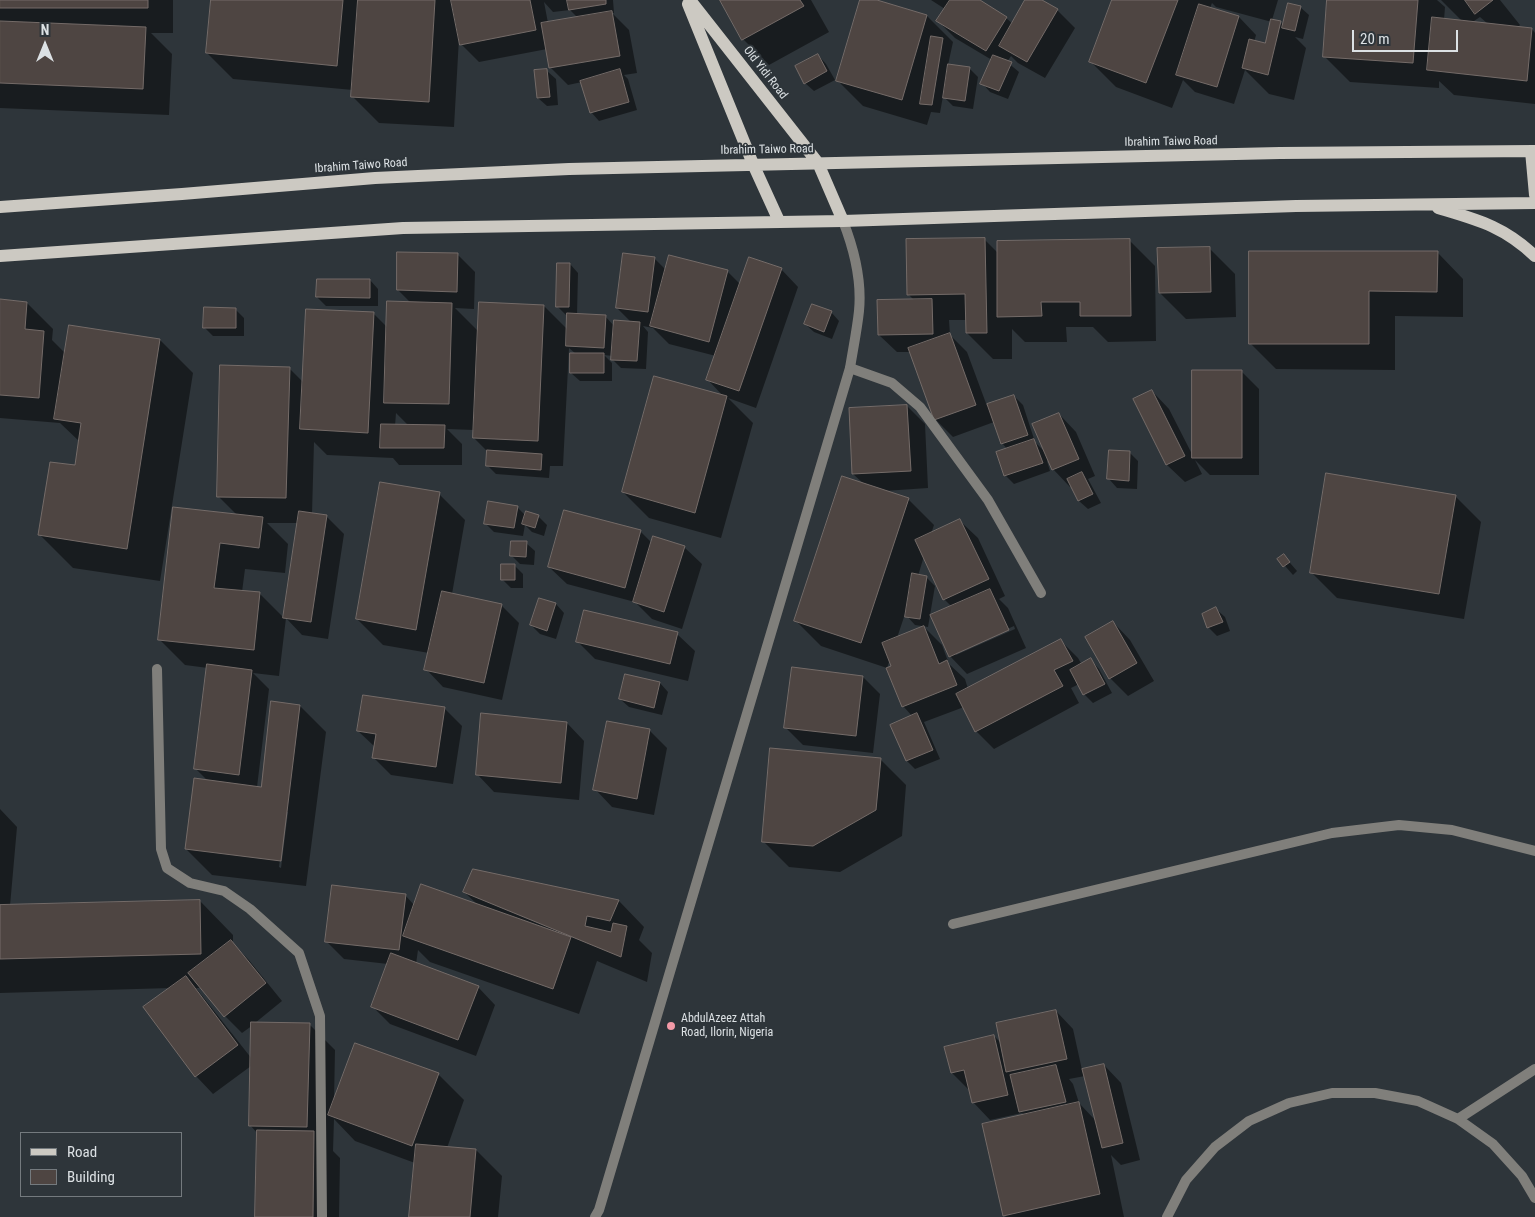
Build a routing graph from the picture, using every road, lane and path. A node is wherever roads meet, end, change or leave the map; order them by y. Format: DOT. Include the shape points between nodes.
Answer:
graph roads {
  1 [pos="686,0"];
  2 [pos="690,0"];
  3 [pos="1533,151"];
  4 [pos="818,163"];
  5 [pos="753,164"];
  6 [pos="1535,195"];
  7 [pos="1535,203"];
  8 [pos="1426,204"];
  9 [pos="0,207"];
  10 [pos="779,221"];
  11 [pos="843,221"];
  12 [pos="0,256"];
  13 [pos="1535,256"];
  14 [pos="850,368"];
  15 [pos="1041,593"];
  16 [pos="157,668"];
  17 [pos="1535,851"];
  18 [pos="953,924"];
  19 [pos="1535,1068"];
  20 [pos="1458,1119"];
  21 [pos="1535,1198"];
  22 [pos="322,1217"];
  23 [pos="595,1217"];
  24 [pos="1167,1217"];
  1 -- 5 [label="main road"];
  2 -- 4 [label="main road, Old Yidi Road"];
  3 -- 4 [label="main road, Ibrahim Taiwo Road"];
  3 -- 6 [label="main road"];
  4 -- 5 [label="main road, Ibrahim Taiwo Road"];
  4 -- 11 [label="main road, Old Yidi Road"];
  5 -- 9 [label="main road, Ibrahim Taiwo Road" via="375,178"];
  5 -- 10 [label="main road"];
  7 -- 8 [label="main road"];
  8 -- 11 [label="main road"];
  8 -- 13 [label="main road" via="1486,222 1512,236"];
  10 -- 11 [label="main road"];
  10 -- 12 [label="main road" via="403,228"];
  11 -- 14 [label="street" via="852,242 859,300"];
  14 -- 15 [label="street" via="892,383 920,407 988,500"];
  14 -- 23 [label="street"];
  16 -- 22 [label="street" via="161,849 167,868 190,883 224,891 250,909 298,953 320,1016"];
  17 -- 18 [label="street" via="1452,830 1399,825 1332,833"];
  19 -- 20 [label="street"];
  20 -- 21 [label="street" via="1493,1144 1522,1176"];
  20 -- 24 [label="street" via="1418,1101 1375,1093 1332,1093 1289,1103 1249,1121 1214,1147 1186,1180"];
}
